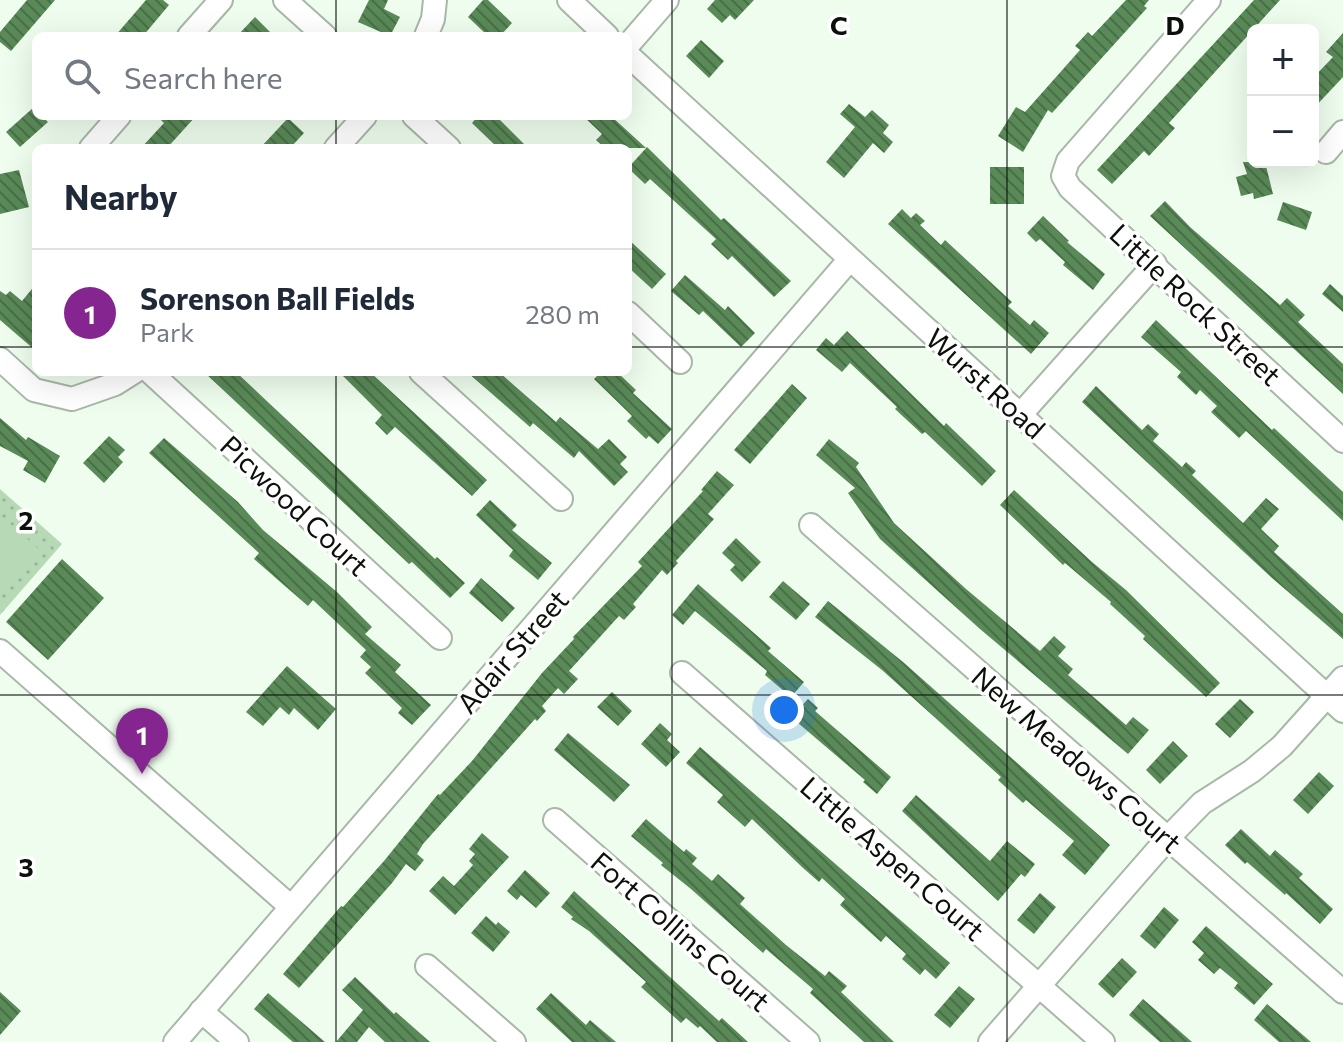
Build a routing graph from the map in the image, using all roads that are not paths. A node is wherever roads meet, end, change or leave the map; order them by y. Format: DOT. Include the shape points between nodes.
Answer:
graph roads {
  1 [pos="221,0"];
  2 [pos="285,0"];
  3 [pos="435,0"];
  4 [pos="569,0"];
  5 [pos="667,0"];
  6 [pos="1209,0"];
  7 [pos="193,32"];
  8 [pos="321,32"];
  9 [pos="428,32"];
  10 [pos="603,32"];
  11 [pos="632,40"];
  12 [pos="632,59"];
  13 [pos="116,120"];
  14 [pos="361,120"];
  15 [pos="418,120"];
  16 [pos="1343,132"];
  17 [pos="94,144"];
  18 [pos="340,144"];
  19 [pos="445,144"];
  20 [pos="1326,152"];
  21 [pos="850,259"];
  22 [pos="1155,264"];
  23 [pos="632,317"];
  24 [pos="0,359"];
  25 [pos="680,362"];
  26 [pos="128,376"];
  27 [pos="154,376"];
  28 [pos="425,376"];
  29 [pos="1021,414"];
  30 [pos="1343,441"];
  31 [pos="561,499"];
  32 [pos="811,525"];
  33 [pos="440,638"];
  34 [pos="0,651"];
  35 [pos="682,673"];
  36 [pos="1343,678"];
  37 [pos="1335,704"];
  38 [pos="555,820"];
  39 [pos="1168,838"];
  40 [pos="291,907"];
  41 [pos="427,966"];
  42 [pos="1039,986"];
  43 [pos="1343,992"];
  44 [pos="201,1011"];
  45 [pos="175,1042"];
  46 [pos="237,1042"];
  47 [pos="514,1042"];
  48 [pos="808,1042"];
  49 [pos="990,1042"];
  50 [pos="1103,1042"];
  1 -- 7 [label="street"];
  2 -- 8 [label="street"];
  3 -- 9 [label="street"];
  4 -- 10 [label="street"];
  5 -- 11 [label="street"];
  6 -- 22 [label="street, Little Rock Street" via="1068,161 1063,176"];
  12 -- 21 [label="street, Wurst Road"];
  13 -- 17 [label="street"];
  14 -- 18 [label="street"];
  15 -- 19 [label="street"];
  16 -- 20 [label="street"];
  21 -- 29 [label="street, Wurst Road"];
  21 -- 40 [label="street, Adair Street" via="344,831"];
  22 -- 29 [label="street"];
  22 -- 30 [label="street, Little Rock Street"];
  23 -- 25 [label="street"];
  24 -- 26 [label="street" via="34,390 72,399"];
  27 -- 33 [label="street, Picwood Court"];
  28 -- 31 [label="street"];
  29 -- 37 [label="street, Wurst Road"];
  32 -- 39 [label="street, New Meadows Court"];
  34 -- 40 [label="street"];
  35 -- 42 [label="street, Little Aspen Court"];
  36 -- 37 [label="street"];
  37 -- 39 [label="street" via="1252,771 1202,803"];
  38 -- 48 [label="street, Fort Collins Court"];
  39 -- 42 [label="street"];
  39 -- 43 [label="street, New Meadows Court"];
  40 -- 44 [label="street, Adair Street"];
  41 -- 47 [label="street"];
  42 -- 49 [label="street"];
  42 -- 50 [label="street, Little Aspen Court"];
  44 -- 45 [label="street, Adair Street"];
  44 -- 46 [label="street"];
}
